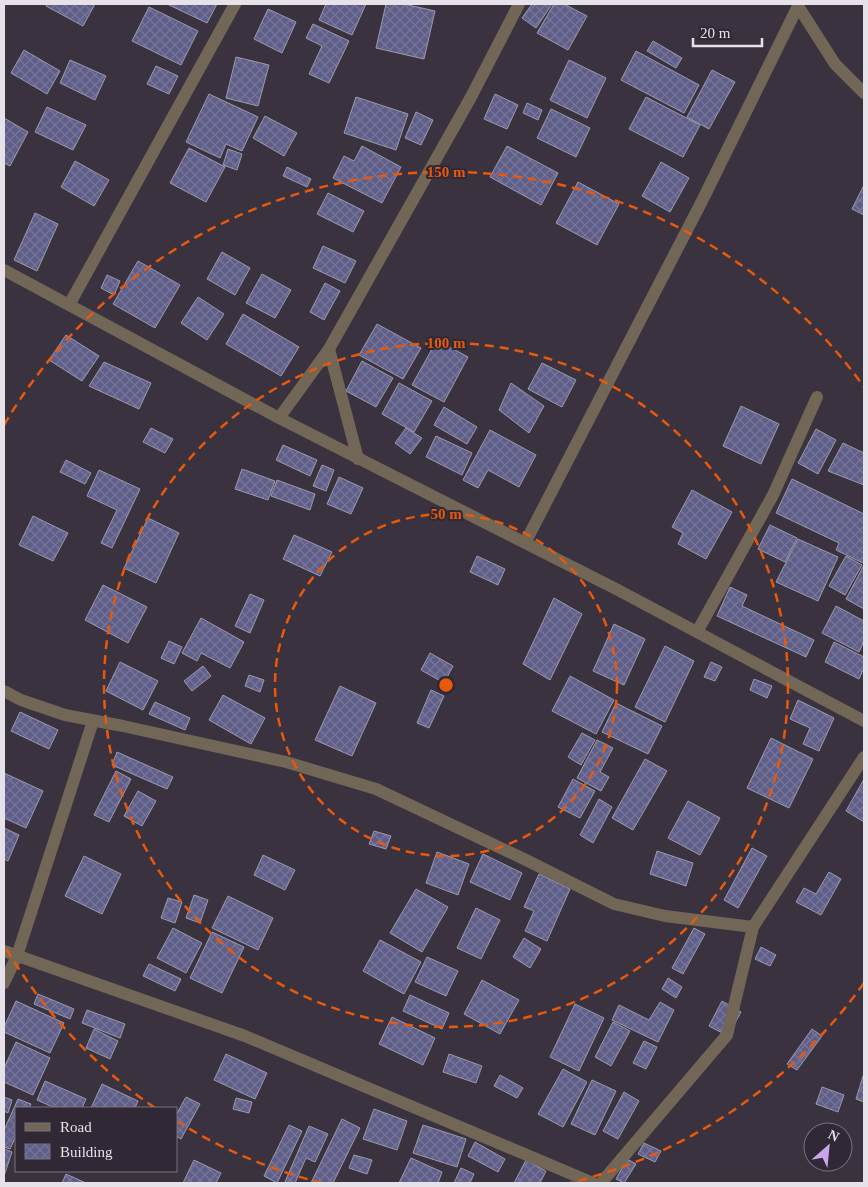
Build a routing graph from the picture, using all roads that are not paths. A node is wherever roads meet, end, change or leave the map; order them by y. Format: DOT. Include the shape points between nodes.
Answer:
graph roads {
  1 [pos="235,4"];
  2 [pos="519,4"];
  3 [pos="799,5"];
  4 [pos="864,92"];
  5 [pos="4,270"];
  6 [pos="69,305"];
  7 [pos="329,349"];
  8 [pos="816,397"];
  9 [pos="279,418"];
  10 [pos="358,459"];
  11 [pos="525,543"];
  12 [pos="697,632"];
  13 [pos="4,691"];
  14 [pos="862,716"];
  15 [pos="93,721"];
  16 [pos="864,757"];
  17 [pos="753,927"];
  18 [pos="4,952"];
  19 [pos="17,956"];
  20 [pos="4,983"];
  21 [pos="593,1183"];
  22 [pos="601,1183"];
  1 -- 6 [label="street"];
  2 -- 7 [label="street" via="471,97"];
  3 -- 4 [label="street" via="835,64"];
  3 -- 11 [label="street" via="702,201"];
  5 -- 6 [label="street"];
  6 -- 9 [label="street"];
  7 -- 9 [label="street"];
  7 -- 10 [label="street"];
  8 -- 12 [label="street" via="773,495"];
  9 -- 10 [label="street"];
  10 -- 11 [label="street"];
  11 -- 12 [label="street"];
  12 -- 14 [label="street"];
  13 -- 15 [label="street" via="65,715"];
  15 -- 17 [label="street" via="286,762 376,789 614,904 665,916"];
  15 -- 19 [label="street"];
  16 -- 17 [label="street"];
  17 -- 22 [label="street" via="727,1035"];
  18 -- 19 [label="street"];
  19 -- 20 [label="street"];
  19 -- 21 [label="street" via="245,1036"];
}
